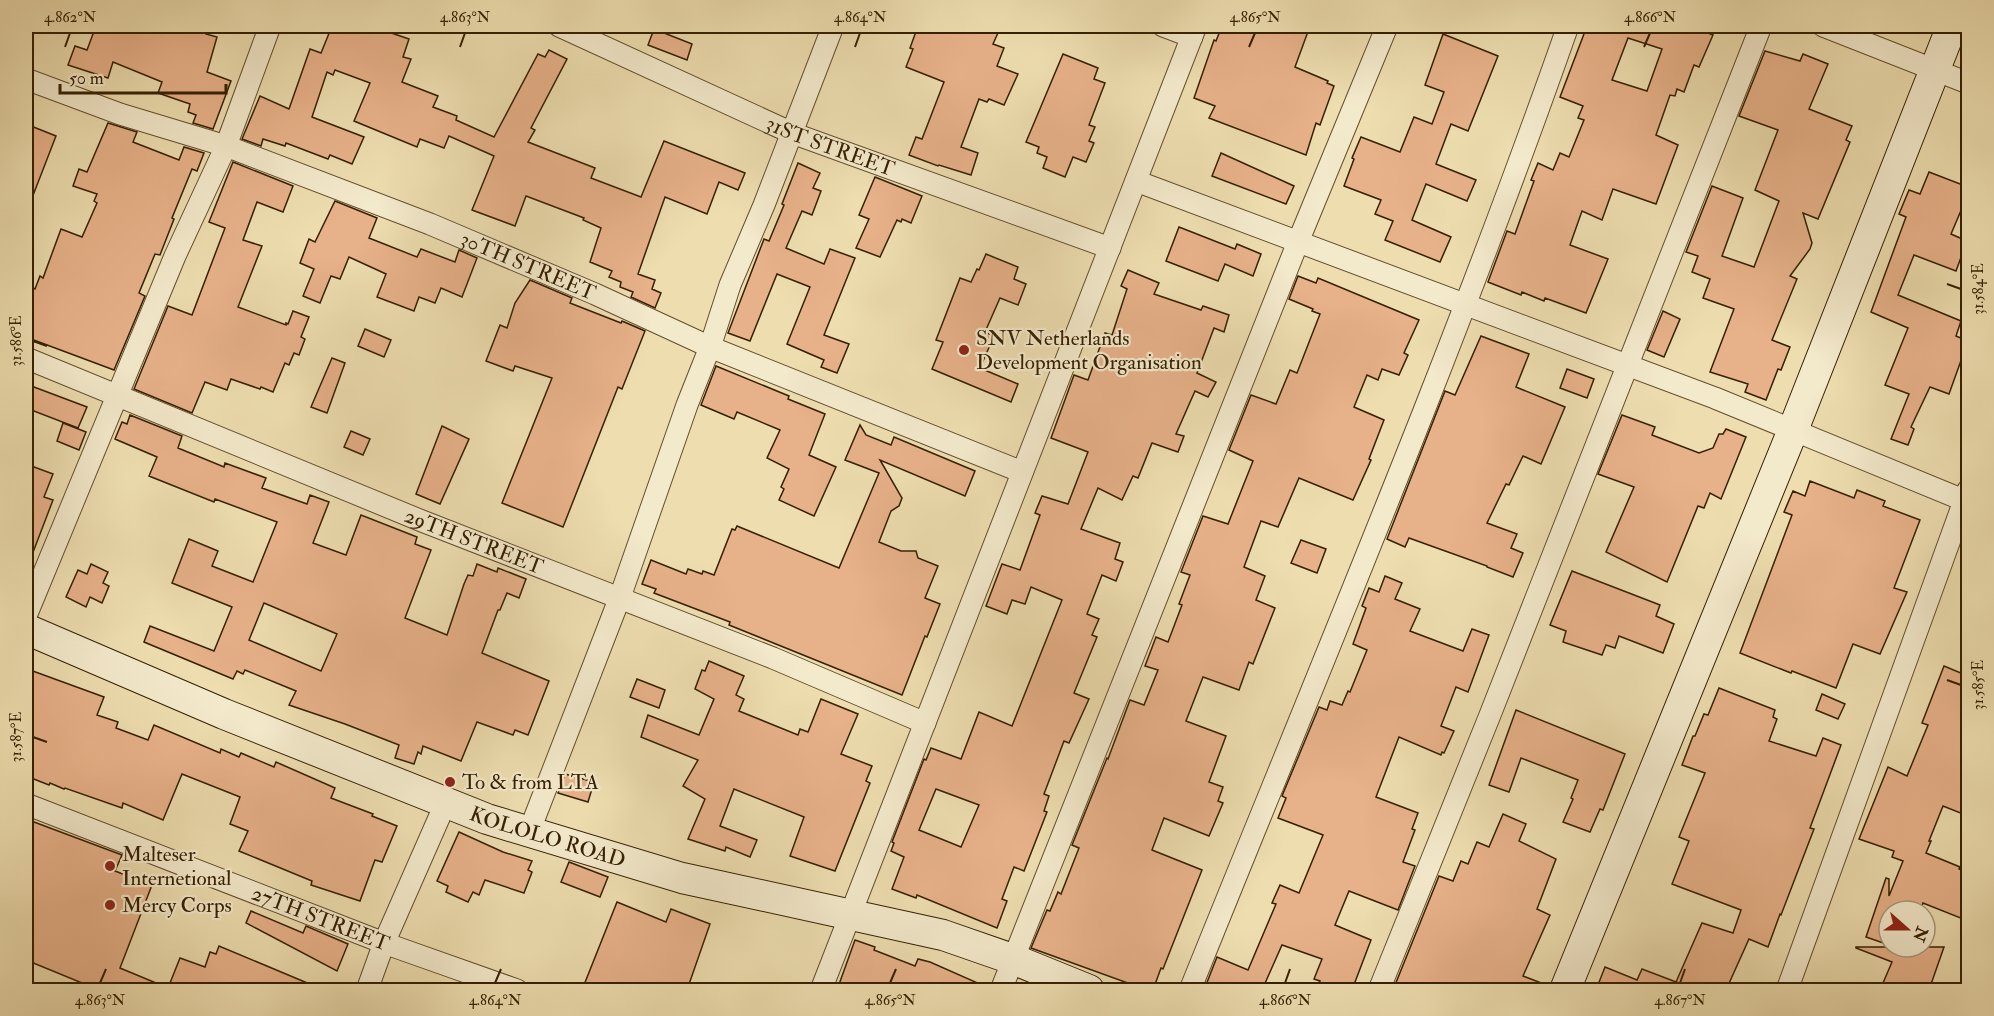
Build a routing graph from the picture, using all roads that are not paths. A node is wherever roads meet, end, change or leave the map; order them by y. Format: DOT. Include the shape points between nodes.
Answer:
graph roads {
  1 [pos="270,26"];
  2 [pos="559,26"];
  3 [pos="833,26"];
  4 [pos="1163,26"];
  5 [pos="1387,26"];
  6 [pos="1568,26"];
  7 [pos="1761,26"];
  8 [pos="1823,26"];
  9 [pos="1952,26"];
  10 [pos="1194,31"];
  11 [pos="1936,70"];
  12 [pos="26,79"];
  13 [pos="1968,83"];
  14 [pos="792,133"];
  15 [pos="225,146"];
  16 [pos="1136,181"];
  17 [pos="1298,242"];
  18 [pos="1110,248"];
  19 [pos="1466,305"];
  20 [pos="710,346"];
  21 [pos="26,358"];
  22 [pos="1627,365"];
  23 [pos="117,397"];
  24 [pos="1793,430"];
  25 [pos="1022,472"];
  26 [pos="1967,498"];
  27 [pos="620,597"];
  28 [pos="26,616"];
  29 [pos="26,629"];
  30 [pos="925,723"];
  31 [pos="446,802"];
  32 [pos="26,804"];
  33 [pos="529,832"];
  34 [pos="851,914"];
  35 [pos="384,944"];
  36 [pos="1015,960"];
  37 [pos="367,990"];
  38 [pos="517,990"];
  39 [pos="821,990"];
  40 [pos="1001,990"];
  41 [pos="1089,990"];
  42 [pos="1190,990"];
  43 [pos="1379,990"];
  44 [pos="1565,990"];
  45 [pos="1787,990"];
  1 -- 15 [label="street"];
  2 -- 14 [label="street, 31ST STREET"];
  3 -- 14 [label="street"];
  4 -- 10 [label="street"];
  5 -- 17 [label="street"];
  6 -- 19 [label="street"];
  7 -- 22 [label="street"];
  8 -- 11 [label="street"];
  9 -- 11 [label="street"];
  10 -- 16 [label="street"];
  11 -- 13 [label="street"];
  11 -- 24 [label="street"];
  12 -- 15 [label="street, 30TH STREET" via="120,114"];
  14 -- 18 [label="street, 31ST STREET"];
  14 -- 20 [label="street" via="730,285"];
  15 -- 20 [label="street, 30TH STREET" via="441,229"];
  15 -- 23 [label="street"];
  16 -- 17 [label="street"];
  16 -- 18 [label="street"];
  17 -- 19 [label="street"];
  17 -- 36 [label="street"];
  18 -- 25 [label="street"];
  19 -- 22 [label="street"];
  19 -- 42 [label="street"];
  20 -- 25 [label="street, 30TH STREET"];
  20 -- 27 [label="street"];
  21 -- 23 [label="street, 29TH STREET"];
  22 -- 24 [label="street"];
  22 -- 43 [label="street"];
  23 -- 27 [label="street, 29TH STREET"];
  23 -- 28 [label="street"];
  24 -- 26 [label="street"];
  24 -- 44 [label="street"];
  25 -- 30 [label="street"];
  26 -- 45 [label="street"];
  27 -- 30 [label="street, 29TH STREET"];
  27 -- 33 [label="street"];
  29 -- 31 [label="street, KOLOLO ROAD" via="224,714"];
  30 -- 34 [label="street"];
  31 -- 33 [label="street, KOLOLO ROAD"];
  31 -- 35 [label="street"];
  32 -- 35 [label="street, 27TH STREET"];
  33 -- 34 [label="street, KOLOLO ROAD" via="682,878"];
  34 -- 36 [label="street, KOLOLO ROAD" via="943,936"];
  34 -- 39 [label="street"];
  35 -- 37 [label="street"];
  35 -- 38 [label="street, 27TH STREET"];
  36 -- 40 [label="street"];
  36 -- 41 [label="street, KOLOLO ROAD"];
}
